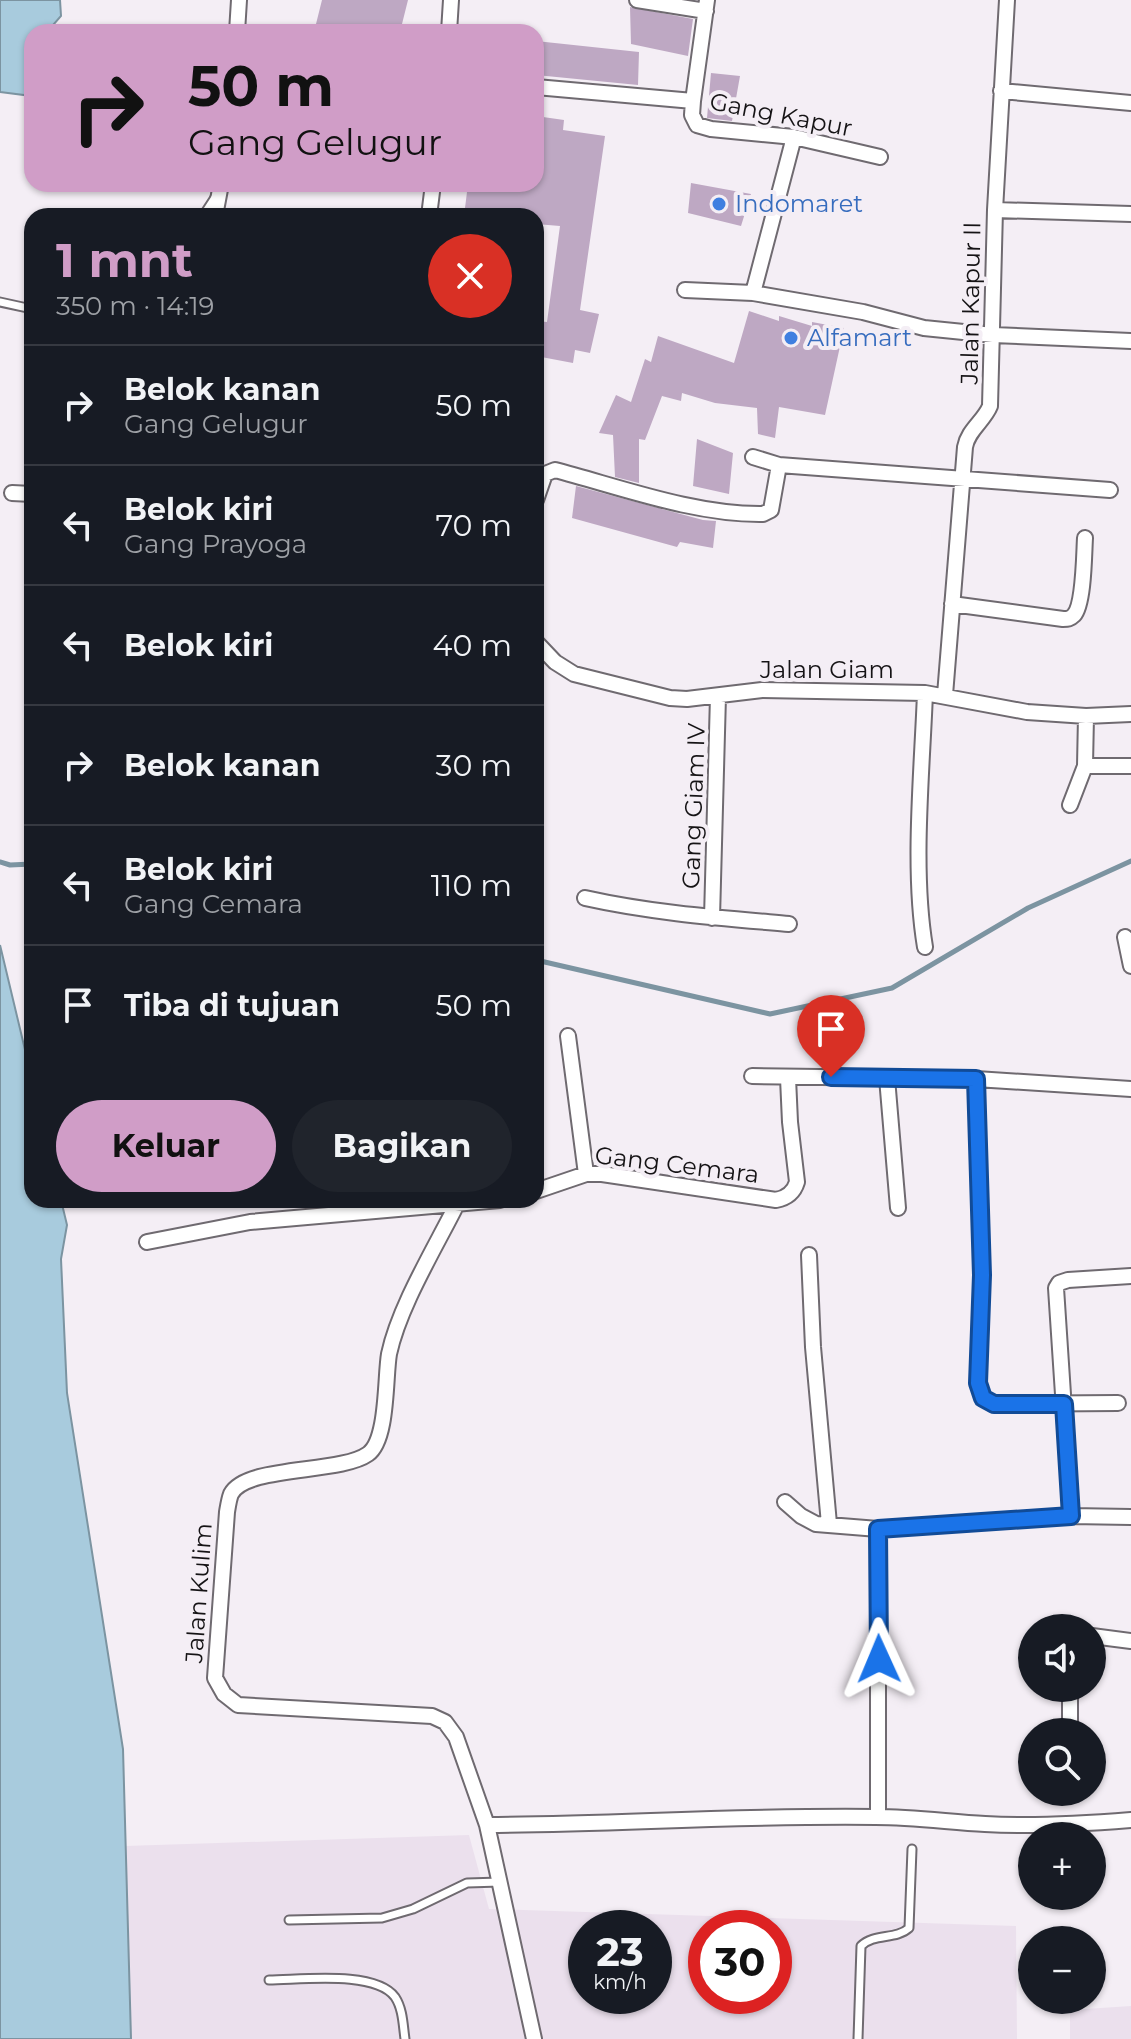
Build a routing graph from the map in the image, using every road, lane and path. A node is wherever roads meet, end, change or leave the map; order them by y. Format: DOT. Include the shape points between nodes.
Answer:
graph roads {
  1 [pos="239,0"];
  2 [pos="451,0"];
  3 [pos="637,0"];
  4 [pos="1007,0"];
  5 [pos="706,5"];
  6 [pos="238,24"];
  7 [pos="450,24"];
  8 [pos="544,88"];
  9 [pos="1001,91"];
  10 [pos="693,101"];
  11 [pos="1131,103"];
  12 [pos="794,137"];
  13 [pos="880,157"];
  14 [pos="995,210"];
  15 [pos="1131,214"];
  16 [pos="685,290"];
  17 [pos="753,293"];
  18 [pos="0,302"];
  19 [pos="24,307"];
  20 [pos="993,335"];
  21 [pos="1131,341"];
  22 [pos="753,457"];
  23 [pos="779,465"];
  24 [pos="544,477"];
  25 [pos="962,479"];
  26 [pos="1110,490"];
  27 [pos="12,493"];
  28 [pos="24,494"];
  29 [pos="1085,538"];
  30 [pos="952,604"];
  31 [pos="544,650"];
  32 [pos="925,693"];
  33 [pos="945,695"];
  34 [pos="718,696"];
  35 [pos="1131,714"];
  36 [pos="1086,716"];
  37 [pos="1085,766"];
  38 [pos="1131,766"];
  39 [pos="1070,805"];
  40 [pos="585,898"];
  41 [pos="712,918"];
  42 [pos="789,924"];
  43 [pos="1125,937"];
  44 [pos="925,947"];
  45 [pos="1131,966"];
  46 [pos="568,1036"];
  47 [pos="752,1076"];
  48 [pos="788,1078"];
  49 [pos="887,1078"];
  50 [pos="976,1079"];
  51 [pos="1131,1089"];
  52 [pos="586,1174"];
  53 [pos="544,1188"];
  54 [pos="411,1208"];
  55 [pos="455,1208"];
  56 [pos="898,1208"];
  57 [pos="147,1242"];
  58 [pos="809,1255"];
  59 [pos="1131,1276"];
  60 [pos="1118,1403"];
  61 [pos="1064,1404"];
  62 [pos="785,1502"];
  63 [pos="1071,1516"];
  64 [pos="1131,1517"];
  65 [pos="829,1524"];
  66 [pos="878,1529"];
  67 [pos="1106,1638"];
  68 [pos="1131,1641"];
  69 [pos="878,1817"];
  70 [pos="1131,1820"];
  71 [pos="487,1825"];
  72 [pos="912,1849"];
  73 [pos="500,1882"];
  74 [pos="289,1920"];
  75 [pos="269,1980"];
  76 [pos="405,2039"];
  77 [pos="534,2039"];
  78 [pos="858,2039"];
  1 -- 6 [label="street"];
  2 -- 7 [label="street"];
  3 -- 5 [label="street"];
  4 -- 9 [label="street, Jalan Kapur II"];
  5 -- 10 [label="street, Gang Kapur"];
  8 -- 10 [label="street, Gang Kapur"];
  9 -- 11 [label="street"];
  9 -- 14 [label="street, Jalan Kapur II"];
  10 -- 12 [label="street, Gang Kapur" via="697,125"];
  12 -- 13 [label="street, Gang Kapur"];
  12 -- 17 [label="street"];
  14 -- 15 [label="street"];
  14 -- 20 [label="street, Jalan Kapur II"];
  16 -- 17 [label="street"];
  17 -- 20 [label="street" via="924,328"];
  18 -- 19 [label="lane"];
  20 -- 21 [label="street"];
  20 -- 25 [label="street, Jalan Kapur II" via="990,406 966,439"];
  22 -- 23 [label="street"];
  23 -- 24 [label="street" via="771,510 763,514 700,506 552,470"];
  23 -- 25 [label="street"];
  25 -- 26 [label="street"];
  25 -- 30 [label="street, Jalan Kapur II"];
  27 -- 28 [label="street"];
  29 -- 30 [label="street" via="1080,595 1072,617"];
  30 -- 33 [label="street, Jalan Kapur II"];
  31 -- 34 [label="street, Jalan Giam" via="563,669 589,679 670,698"];
  32 -- 33 [label="street, Jalan Giam"];
  32 -- 34 [label="street, Jalan Giam" via="762,690"];
  32 -- 44 [label="street" via="919,879"];
  33 -- 36 [label="street, Jalan Giam" via="1027,712"];
  34 -- 41 [label="street, Gang Giam IV"];
  35 -- 36 [label="street, Jalan Giam"];
  36 -- 37 [label="street"];
  37 -- 38 [label="street"];
  37 -- 39 [label="street"];
  40 -- 41 [label="street, Gang Giam IV"];
  41 -- 42 [label="street, Gang Giam IV"];
  43 -- 45 [label="street"];
  46 -- 52 [label="street"];
  47 -- 48 [label="street"];
  48 -- 49 [label="street"];
  48 -- 52 [label="street, Gang Cemara" via="797,1182 784,1198"];
  49 -- 50 [label="street"];
  49 -- 56 [label="street"];
  50 -- 51 [label="street"];
  50 -- 61 [label="street" via="982,1275 979,1392 994,1404"];
  52 -- 53 [label="street, Gang Cemara"];
  54 -- 57 [label="street" via="250,1222"];
  55 -- 71 [label="street, Jalan Kulim" via="390,1353 376,1446 339,1463 245,1480 232,1493 215,1678 238,1705 432,1716 445,1722 456,1737"];
  58 -- 65 [label="street"];
  59 -- 61 [label="street" via="1068,1280 1056,1288"];
  60 -- 61 [label="street"];
  61 -- 63 [label="street"];
  62 -- 65 [label="street" via="807,1521"];
  63 -- 64 [label="street"];
  63 -- 66 [label="street"];
  65 -- 66 [label="street"];
  66 -- 69 [label="street"];
  67 -- 68 [label="street"];
  69 -- 70 [label="street" via="1012,1825"];
  69 -- 71 [label="street"];
  71 -- 73 [label="street, Jalan Kulim"];
  72 -- 78 [label="lane" via="909,1928 861,1946"];
  73 -- 74 [label="lane" via="467,1883 382,1918"];
  73 -- 77 [label="street, Jalan Kulim"];
  75 -- 76 [label="lane" via="347,1979 382,1985 401,2009"];
}
